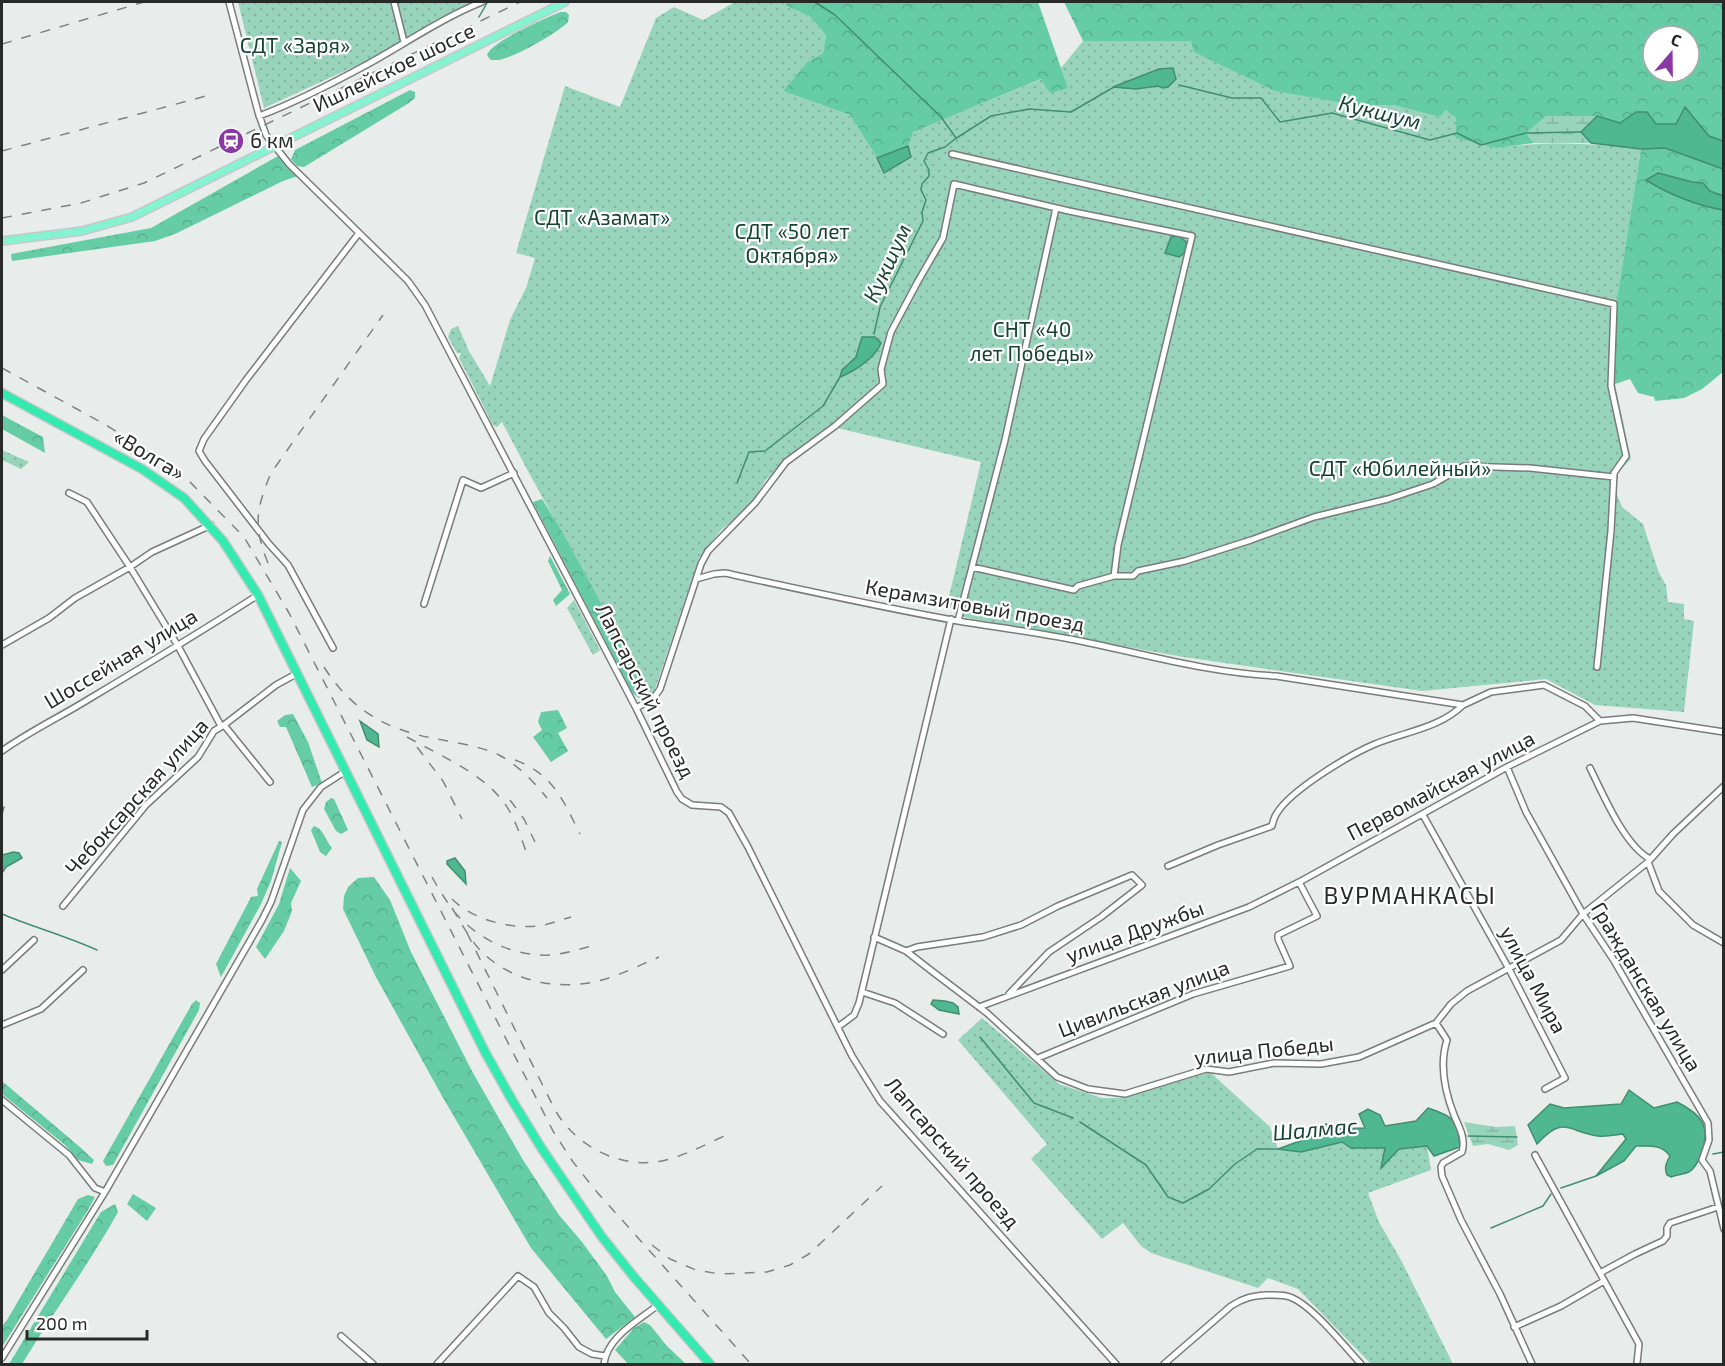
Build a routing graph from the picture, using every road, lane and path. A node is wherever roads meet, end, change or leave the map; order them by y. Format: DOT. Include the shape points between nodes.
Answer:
graph roads {
  1 [pos="230,2"];
  2 [pos="394,2"];
  3 [pos="482,2"];
  4 [pos="565,2"];
  5 [pos="404,42"];
  6 [pos="259,116"];
  7 [pos="274,146"];
  8 [pos="952,154"];
  9 [pos="1056,208"];
  10 [pos="359,232"];
  11 [pos="2,241"];
  12 [pos="2,393"];
  13 [pos="514,473"];
  14 [pos="1614,477"];
  15 [pos="69,493"];
  16 [pos="211,525"];
  17 [pos="130,567"];
  18 [pos="972,567"];
  19 [pos="1113,576"];
  20 [pos="696,579"];
  21 [pos="258,595"];
  22 [pos="424,604"];
  23 [pos="954,620"];
  24 [pos="2,645"];
  25 [pos="178,646"];
  26 [pos="333,648"];
  27 [pos="1597,667"];
  28 [pos="298,673"];
  29 [pos="1463,705"];
  30 [pos="636,708"];
  31 [pos="1600,721"];
  32 [pos="223,725"];
  33 [pos="1724,732"];
  34 [pos="2,750"];
  35 [pos="340,758"];
  36 [pos="1507,767"];
  37 [pos="1590,768"];
  38 [pos="346,771"];
  39 [pos="333,779"];
  40 [pos="270,782"];
  41 [pos="1724,786"];
  42 [pos="354,787"];
  43 [pos="1423,815"];
  44 [pos="1649,860"];
  45 [pos="1168,866"];
  46 [pos="1299,882"];
  47 [pos="63,906"];
  48 [pos="1583,914"];
  49 [pos="874,937"];
  50 [pos="34,940"];
  51 [pos="1724,943"];
  52 [pos="906,951"];
  53 [pos="1509,969"];
  54 [pos="2,970"];
  55 [pos="83,970"];
  56 [pos="862,992"];
  57 [pos="1007,996"];
  58 [pos="980,1007"];
  59 [pos="1436,1023"];
  60 [pos="2,1025"];
  61 [pos="838,1027"];
  62 [pos="943,1034"];
  63 [pos="1038,1058"];
  64 [pos="1545,1089"];
  65 [pos="2,1100"];
  66 [pos="1535,1155"];
  67 [pos="105,1192"];
  68 [pos="1718,1207"];
  69 [pos="1724,1230"];
  70 [pos="1600,1273"];
  71 [pos="1604,1281"];
  72 [pos="648,1294"];
  73 [pos="657,1305"];
  74 [pos="647,1314"];
  75 [pos="667,1316"];
  76 [pos="1514,1327"];
  77 [pos="342,1336"];
  78 [pos="605,1356"];
  79 [pos="2,1358"];
  80 [pos="1637,1363"];
  81 [pos="374,1365"];
  82 [pos="437,1365"];
  83 [pos="604,1365"];
  84 [pos="710,1365"];
  85 [pos="1116,1365"];
  86 [pos="1164,1365"];
  87 [pos="1361,1365"];
  88 [pos="1532,1365"];
  1 -- 6 [label="street, Лапсарский проезд"];
  2 -- 5 [label="street"];
  3 -- 5 [label="street"];
  4 -- 7 [label="main road, Ишлейское шоссе"];
  5 -- 6 [label="street" via="368,64"];
  6 -- 7 [label="street, Лапсарский проезд"];
  7 -- 10 [label="street, Лапсарский проезд"];
  7 -- 11 [label="main road, Ишлейское шоссе" via="120,222"];
  8 -- 14 [label="street" via="1614,304 1611,386 1626,456"];
  9 -- 18 [label="street" via="1019,380"];
  9 -- 19 [label="street" via="1192,236"];
  9 -- 20 [label="street" via="954,184 943,238 891,332 882,369 883,384 836,426 786,462 755,503 708,551"];
  10 -- 13 [label="street, Лапсарский проезд" via="408,281 425,305"];
  10 -- 26 [label="street" via="246,380 199,451 288,565"];
  12 -- 16 [label="highway, «Волга»" via="158,478"];
  13 -- 22 [label="street" via="481,488 463,480"];
  13 -- 30 [label="street, Лапсарский проезд"];
  14 -- 19 [label="street" via="1464,466 1433,484 1388,499 1314,518 1185,561 1138,571 1133,576"];
  14 -- 27 [label="street"];
  15 -- 17 [label="street" via="87,502"];
  16 -- 17 [label="street" via="152,552"];
  16 -- 21 [label="highway, «Волга»"];
  17 -- 24 [label="street"];
  17 -- 25 [label="street"];
  18 -- 19 [label="street" via="1074,590"];
  18 -- 23 [label="street"];
  20 -- 23 [label="street, Керамзитовый проезд" via="725,573"];
  20 -- 30 [label="street" via="660,689 653,699"];
  21 -- 25 [label="street, Шоссейная улица"];
  21 -- 28 [label="highway, «Волга»"];
  23 -- 29 [label="street, Керамзитовый проезд" via="1249,675"];
  23 -- 49 [label="street"];
  25 -- 32 [label="street"];
  25 -- 34 [label="street, Шоссейная улица"];
  28 -- 32 [label="street, Чебоксарская улица"];
  28 -- 35 [label="highway, «Волга»"];
  29 -- 31 [label="street" via="1491,692 1544,685 1585,706"];
  29 -- 45 [label="street" via="1452,716 1374,745 1331,767 1288,801 1276,814 1272,826"];
  30 -- 61 [label="street, Лапсарский проезд" via="682,799 692,805 721,807 729,813"];
  31 -- 33 [label="street" via="1633,718"];
  31 -- 36 [label="street, Первомайская улица"];
  32 -- 40 [label="street"];
  32 -- 47 [label="street, Чебоксарская улица" via="208,738 198,757 146,805"];
  35 -- 38 [label="highway, «Волга»"];
  35 -- 39 [label="street"];
  36 -- 43 [label="street, Первомайская улица"];
  36 -- 48 [label="street, Гражданская улица" via="1526,812"];
  37 -- 44 [label="street" via="1618,824"];
  38 -- 39 [label="street"];
  38 -- 42 [label="highway, «Волга»"];
  39 -- 42 [label="street"];
  39 -- 67 [label="street" via="313,795 303,810 262,920"];
  41 -- 44 [label="street, улица Победы"];
  42 -- 72 [label="highway, «Волга»" via="507,1090 586,1214"];
  43 -- 46 [label="street, Первомайская улица"];
  43 -- 53 [label="street, улица Мира"];
  44 -- 48 [label="street, улица Победы"];
  44 -- 51 [label="street" via="1659,891 1693,925"];
  46 -- 57 [label="street, улица Дружбы" via="1249,907"];
  46 -- 63 [label="street, Цивильская улица" via="1317,916 1278,936 1290,966 1193,994"];
  48 -- 53 [label="street, улица Победы" via="1561,940"];
  48 -- 68 [label="street, Гражданская улица" via="1708,1123 1709,1140 1702,1160 1710,1171"];
  49 -- 52 [label="street, улица Победы"];
  49 -- 56 [label="street"];
  50 -- 54 [label="street"];
  52 -- 57 [label="street" via="983,937 1021,925 1132,875 1142,885 1049,952"];
  52 -- 58 [label="street, улица Победы"];
  53 -- 59 [label="street, улица Победы" via="1460,996"];
  53 -- 64 [label="street, улица Мира" via="1565,1078"];
  55 -- 60 [label="street" via="41,1009"];
  56 -- 61 [label="street" via="854,1015"];
  56 -- 62 [label="street" via="895,1003"];
  57 -- 58 [label="street, улица Дружбы"];
  58 -- 63 [label="street, улица Победы"];
  59 -- 63 [label="street, улица Победы" via="1359,1057 1321,1064 1274,1063 1229,1072 1206,1069 1125,1094 1088,1089 1058,1077"];
  59 -- 76 [label="street" via="1447,1040 1442,1069 1464,1146 1462,1152 1443,1163 1442,1176"];
  61 -- 85 [label="street, Лапсарский проезд" via="880,1101"];
  65 -- 67 [label="street" via="69,1155 95,1188"];
  66 -- 70 [label="street"];
  67 -- 79 [label="street"];
  68 -- 69 [label="street, Гражданская улица"];
  68 -- 70 [label="street" via="1670,1223 1663,1241"];
  70 -- 71 [label="street"];
  71 -- 76 [label="street"];
  71 -- 80 [label="street" via="1639,1344"];
  72 -- 73 [label="highway, «Волга»"];
  72 -- 74 [label="street"];
  73 -- 74 [label="street"];
  73 -- 75 [label="highway, «Волга»"];
  74 -- 75 [label="street"];
  74 -- 78 [label="street" via="619,1336"];
  75 -- 84 [label="highway, «Волга»"];
  76 -- 88 [label="street"];
  77 -- 81 [label="street"];
  78 -- 82 [label="street" via="579,1347 549,1313 534,1287 518,1276"];
  78 -- 83 [label="street"];
  86 -- 87 [label="street" via="1243,1298 1281,1295 1308,1309"];
}
